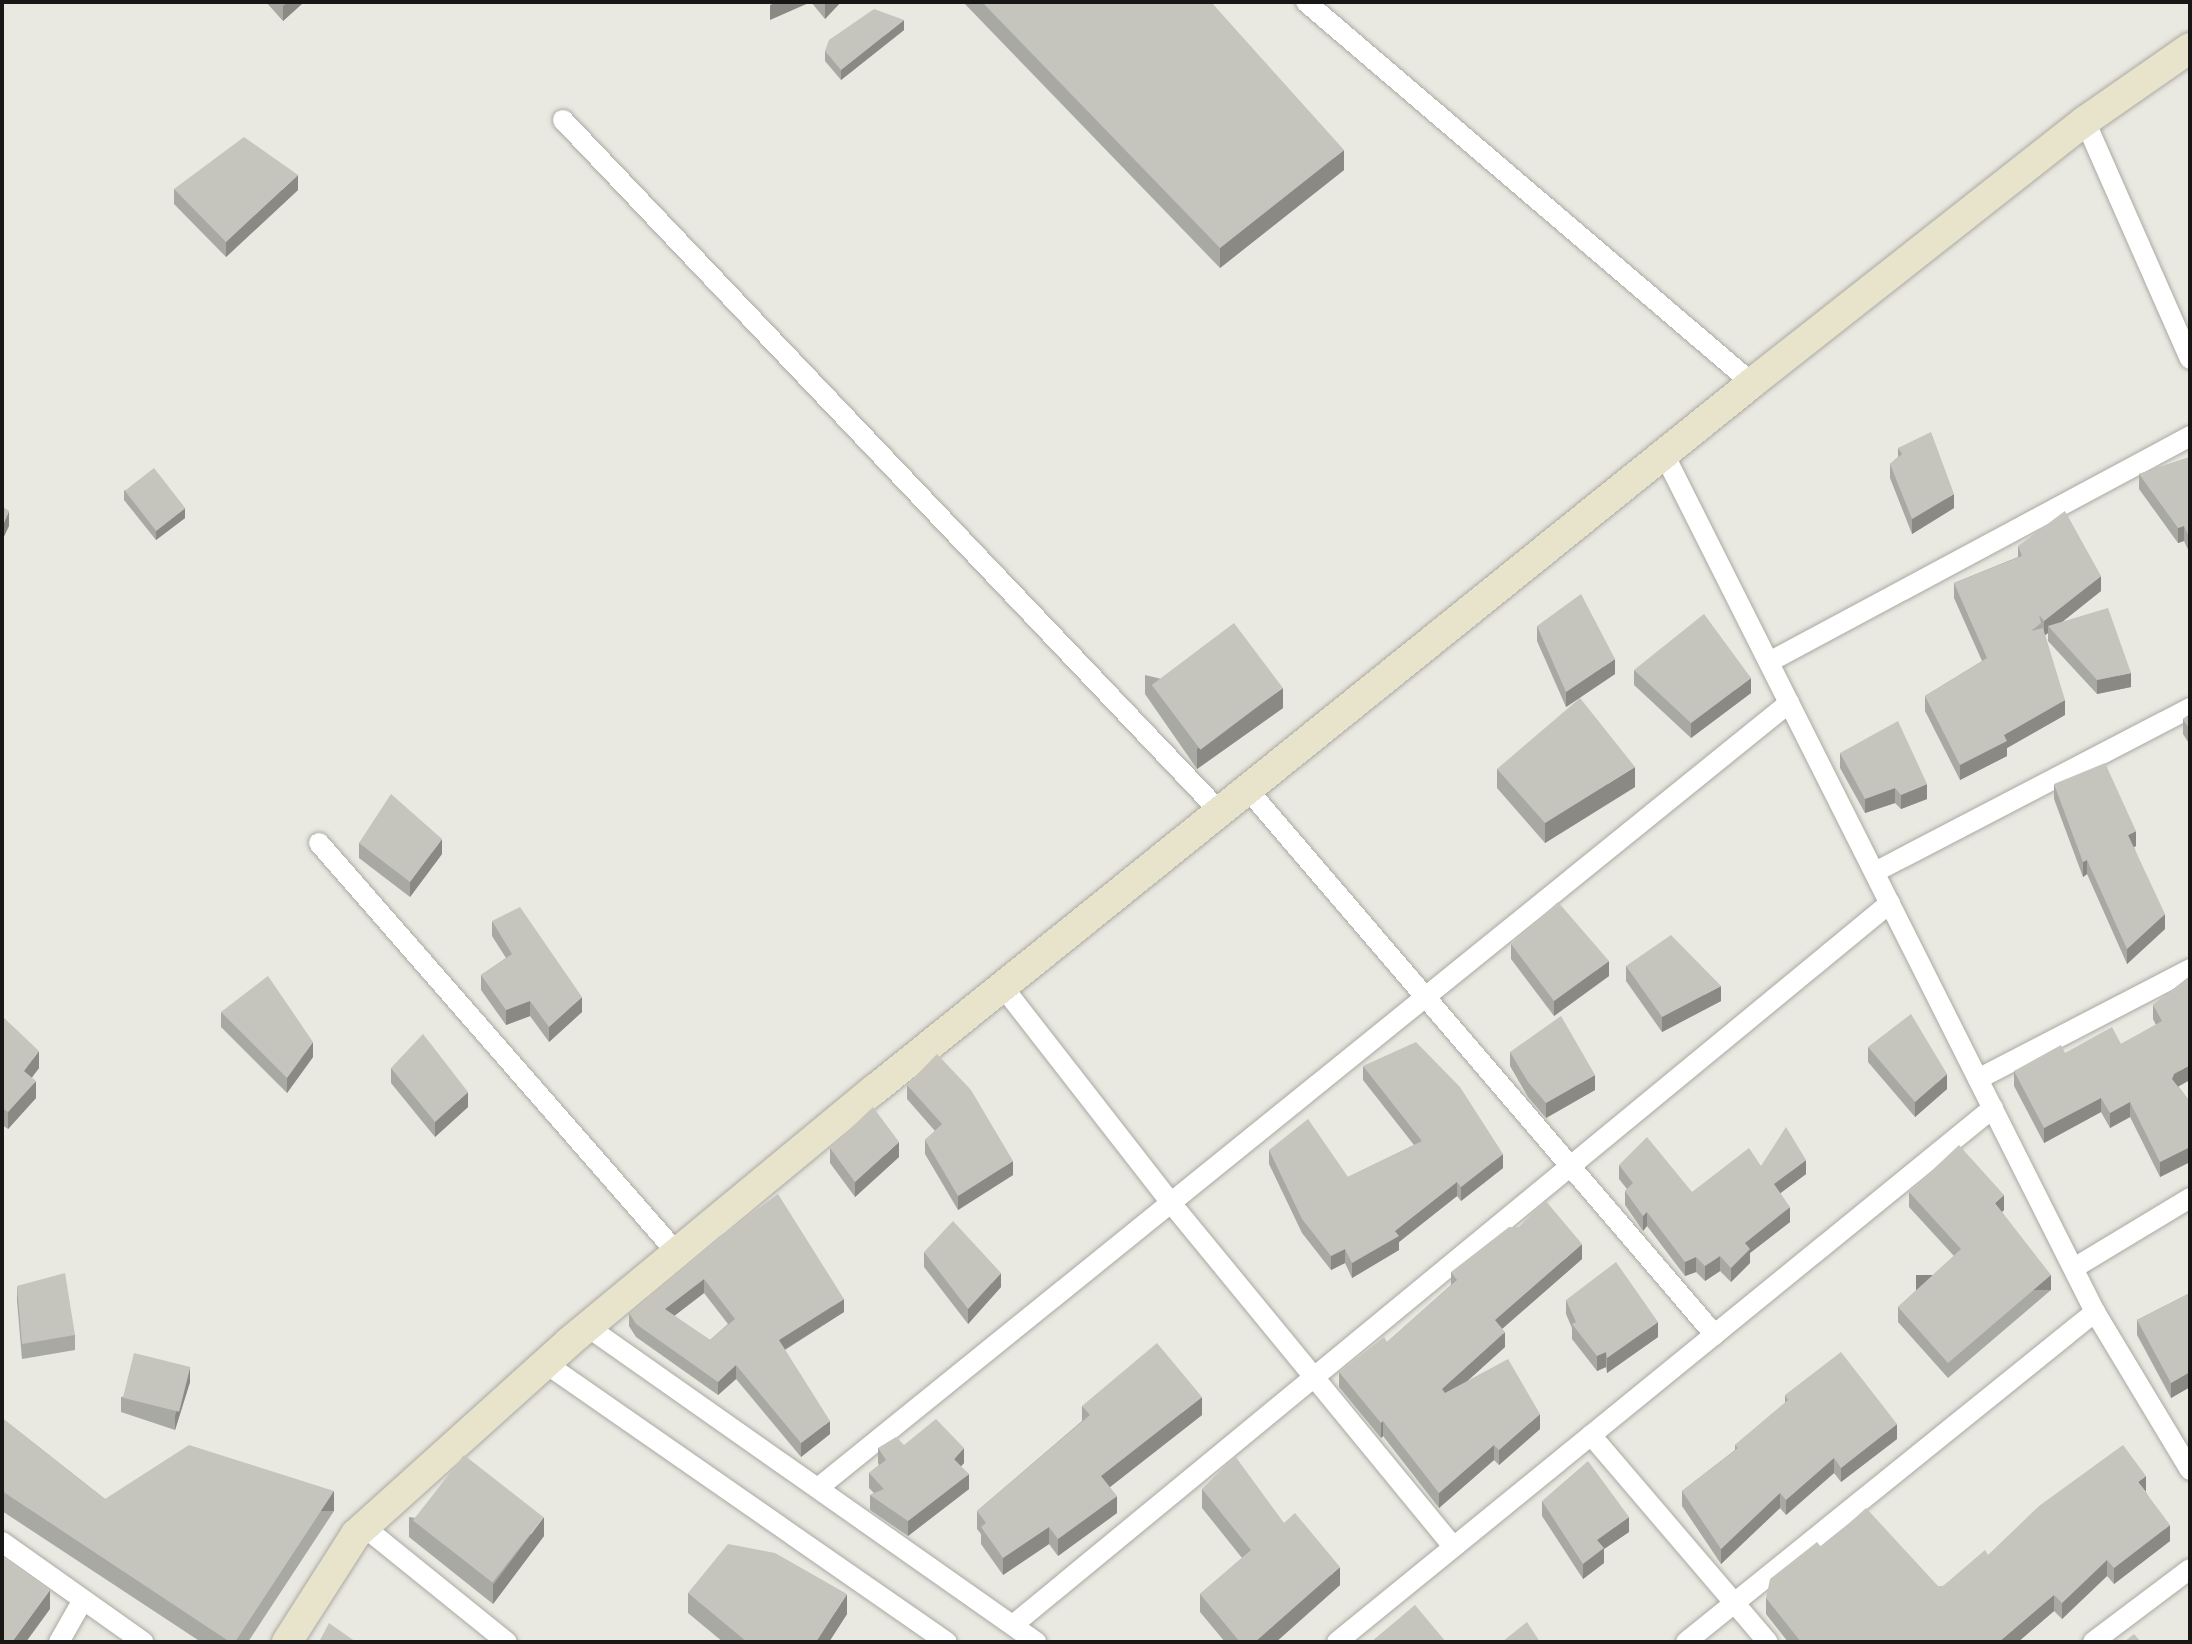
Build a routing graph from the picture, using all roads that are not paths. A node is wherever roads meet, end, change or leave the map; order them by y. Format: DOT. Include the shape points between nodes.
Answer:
graph roads {
  1 [pos="1306,2"];
  2 [pos="2190,48"];
  3 [pos="563,120"];
  4 [pos="2085,121"];
  5 [pos="2190,359"];
  6 [pos="1752,383"];
  7 [pos="2190,436"];
  8 [pos="1665,456"];
  9 [pos="1769,662"];
  10 [pos="1789,703"];
  11 [pos="2190,708"];
  12 [pos="1249,791"];
  13 [pos="1221,813"];
  14 [pos="319,843"];
  15 [pos="1875,872"];
  16 [pos="1890,903"];
  17 [pos="2190,969"];
  18 [pos="1003,987"];
  19 [pos="1426,997"];
  20 [pos="1978,1079"];
  21 [pos="1993,1108"];
  22 [pos="1569,1168"];
  23 [pos="2190,1198"];
  24 [pos="1171,1203"];
  25 [pos="677,1253"];
  26 [pos="2074,1268"];
  27 [pos="2095,1312"];
  28 [pos="588,1327"];
  29 [pos="1715,1335"];
  30 [pos="545,1363"];
  31 [pos="1316,1376"];
  32 [pos="1591,1435"];
  33 [pos="2186,1457"];
  34 [pos="818,1488"];
  35 [pos="363,1526"];
  36 [pos="2,1542"];
  37 [pos="1454,1547"];
  38 [pos="2190,1569"];
  39 [pos="83,1600"];
  40 [pos="1734,1603"];
  41 [pos="1013,1625"];
  42 [pos="59,1642"];
  43 [pos="143,1642"];
  44 [pos="287,1642"];
  45 [pos="507,1642"];
  46 [pos="946,1642"];
  47 [pos="1036,1642"];
  48 [pos="1337,1642"];
  49 [pos="1686,1642"];
  50 [pos="1768,1642"];
  51 [pos="2093,1642"];
  1 -- 6 [label="street"];
  2 -- 4 [label="main road"];
  3 -- 13 [label="street"];
  4 -- 5 [label="street"];
  4 -- 6 [label="main road"];
  6 -- 8 [label="main road"];
  7 -- 9 [label="street"];
  8 -- 9 [label="street"];
  8 -- 12 [label="main road"];
  9 -- 10 [label="street"];
  10 -- 15 [label="street"];
  10 -- 19 [label="street"];
  11 -- 15 [label="street"];
  12 -- 13 [label="main road"];
  12 -- 19 [label="street"];
  13 -- 18 [label="main road"];
  14 -- 25 [label="street"];
  15 -- 16 [label="street"];
  16 -- 20 [label="street"];
  16 -- 22 [label="street"];
  17 -- 20 [label="street"];
  18 -- 24 [label="street"];
  18 -- 25 [label="main road"];
  19 -- 22 [label="street"];
  19 -- 24 [label="street"];
  20 -- 21 [label="street"];
  21 -- 26 [label="street"];
  21 -- 29 [label="street"];
  22 -- 29 [label="street"];
  22 -- 31 [label="street"];
  23 -- 26 [label="street"];
  24 -- 31 [label="street"];
  24 -- 34 [label="street"];
  25 -- 28 [label="main road"];
  26 -- 27 [label="street"];
  27 -- 33 [label="street"];
  27 -- 40 [label="street"];
  28 -- 30 [label="main road"];
  28 -- 34 [label="street"];
  29 -- 32 [label="street"];
  30 -- 35 [label="main road"];
  30 -- 46 [label="street"];
  31 -- 37 [label="street"];
  31 -- 41 [label="street"];
  32 -- 37 [label="street"];
  32 -- 40 [label="street"];
  34 -- 41 [label="street"];
  35 -- 44 [label="main road"];
  35 -- 45 [label="street"];
  36 -- 39 [label="street"];
  37 -- 48 [label="street"];
  38 -- 51 [label="street"];
  39 -- 42 [label="street"];
  39 -- 43 [label="street"];
  40 -- 49 [label="street"];
  40 -- 50 [label="street"];
  41 -- 47 [label="street"];
}
